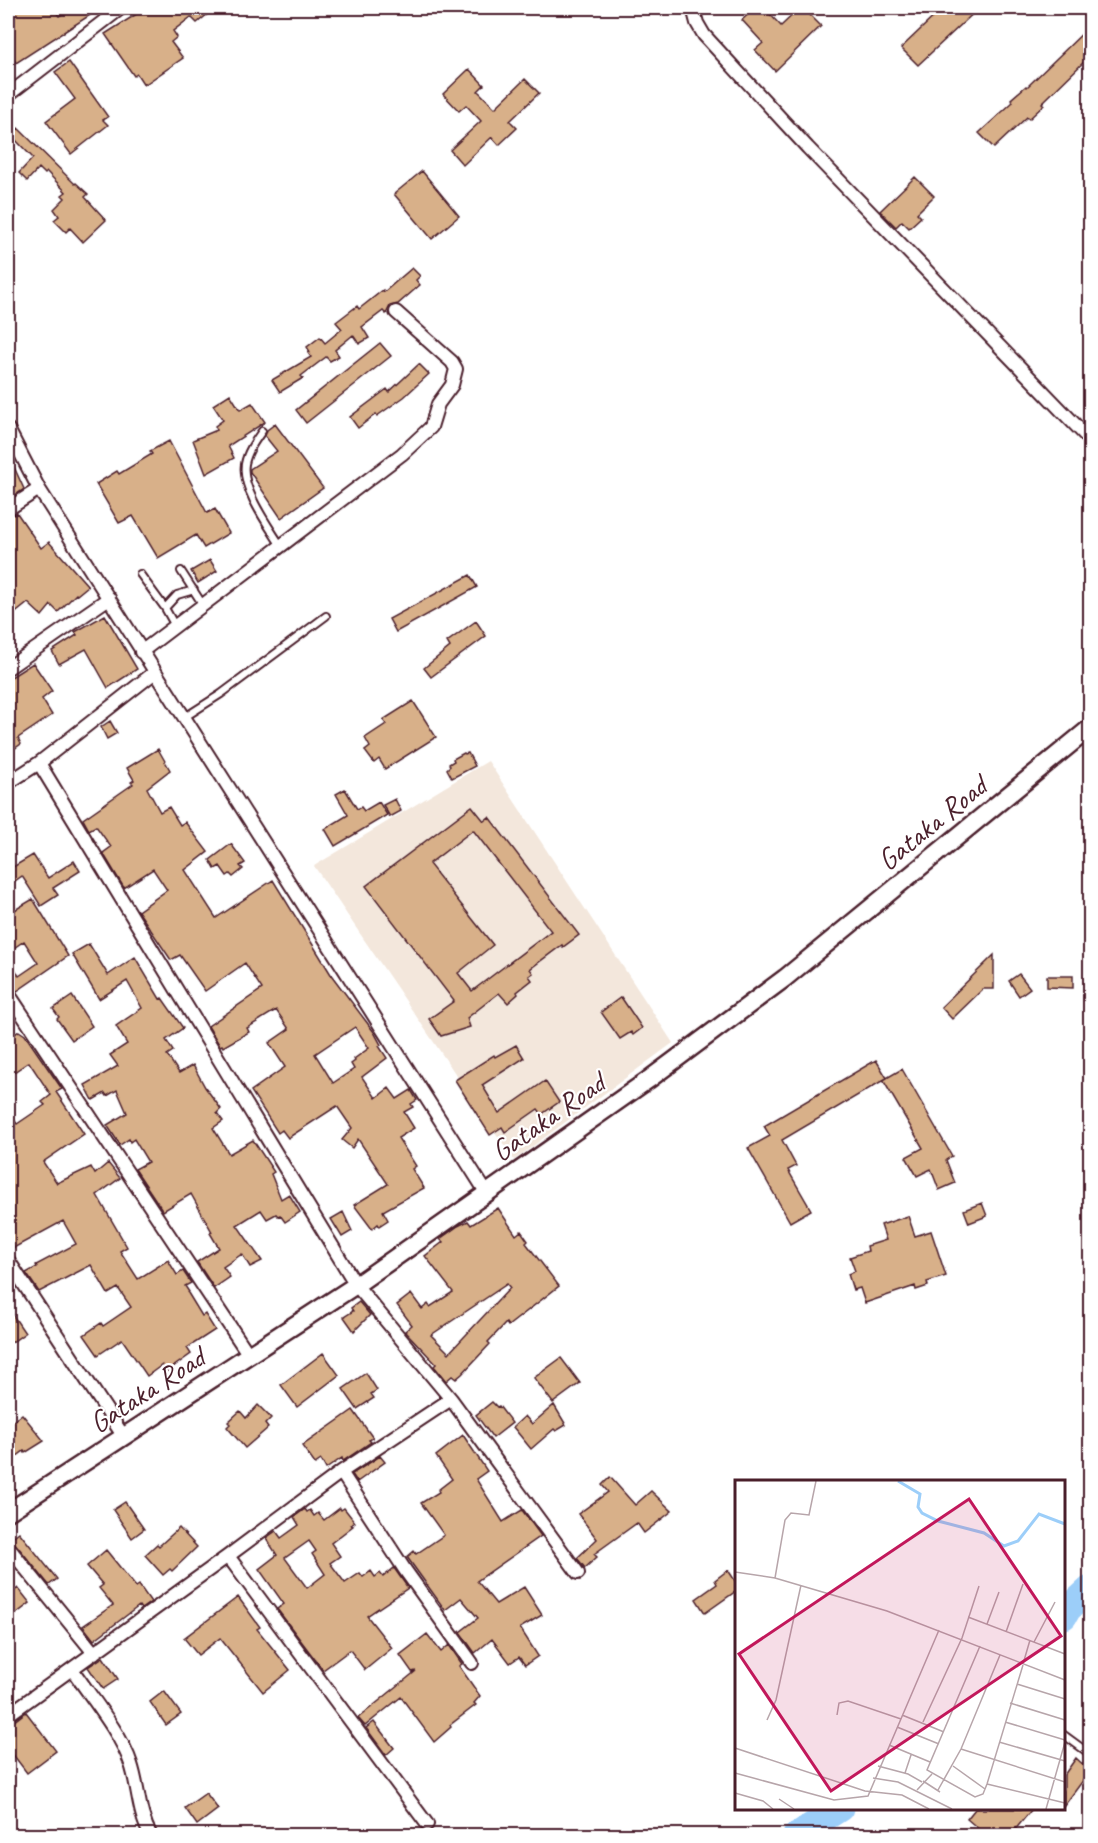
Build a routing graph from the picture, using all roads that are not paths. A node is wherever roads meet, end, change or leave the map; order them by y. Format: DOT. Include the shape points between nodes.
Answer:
graph roads {
  1 [pos="121,8"];
  2 [pos="693,8"];
  3 [pos="8,95"];
  4 [pos="396,312"];
  5 [pos="8,429"];
  6 [pos="262,431"];
  7 [pos="1090,440"];
  8 [pos="39,489"];
  9 [pos="8,509"];
  10 [pos="282,547"];
  11 [pos="181,571"];
  12 [pos="140,574"];
  13 [pos="194,590"];
  14 [pos="109,598"];
  15 [pos="203,606"];
  16 [pos="165,608"];
  17 [pos="326,616"];
  18 [pos="175,626"];
  19 [pos="141,652"];
  20 [pos="8,668"];
  21 [pos="155,672"];
  22 [pos="184,717"];
  23 [pos="1090,728"];
  24 [pos="39,763"];
  25 [pos="8,783"];
  26 [pos="8,993"];
  27 [pos="486,1192"];
  28 [pos="8,1260"];
  29 [pos="356,1285"];
  30 [pos="249,1355"];
  31 [pos="451,1399"];
  32 [pos="124,1437"];
  33 [pos="341,1472"];
  34 [pos="8,1512"];
  35 [pos="8,1547"];
  36 [pos="228,1556"];
  37 [pos="578,1573"];
  38 [pos="94,1653"];
  39 [pos="472,1663"];
  40 [pos="72,1669"];
  41 [pos="8,1715"];
  42 [pos="1065,1736"];
  43 [pos="1090,1754"];
  44 [pos="427,1824"];
  45 [pos="151,1836"];
  1 -- 3 [label="street"];
  2 -- 7 [label="street" via="704,35"];
  4 -- 10 [label="street" via="452,362 456,369 452,386 438,404 427,432"];
  5 -- 8 [label="street"];
  6 -- 10 [label="lane" via="245,466 247,484"];
  8 -- 9 [label="street"];
  8 -- 14 [label="street"];
  10 -- 15 [label="street"];
  11 -- 13 [label="lane"];
  12 -- 16 [label="lane"];
  13 -- 15 [label="lane"];
  13 -- 16 [label="lane" via="177,595"];
  14 -- 19 [label="street"];
  14 -- 20 [label="street"];
  15 -- 18 [label="street"];
  16 -- 18 [label="lane"];
  17 -- 22 [label="lane"];
  18 -- 19 [label="street"];
  19 -- 21 [label="street"];
  21 -- 22 [label="street"];
  21 -- 24 [label="street"];
  22 -- 27 [label="street"];
  23 -- 27 [label="street, Gataka Road" via="785,978 648,1080"];
  24 -- 25 [label="street"];
  24 -- 29 [label="street"];
  26 -- 30 [label="street"];
  27 -- 29 [label="street, Gataka Road"];
  28 -- 32 [label="street"];
  29 -- 30 [label="street, Gataka Road"];
  29 -- 31 [label="street"];
  30 -- 32 [label="street, Gataka Road"];
  31 -- 33 [label="street"];
  31 -- 37 [label="street"];
  32 -- 34 [label="street, Gataka Road"];
  33 -- 36 [label="street"];
  33 -- 39 [label="street"];
  35 -- 38 [label="street"];
  36 -- 38 [label="street"];
  36 -- 44 [label="street"];
  38 -- 40 [label="street"];
  40 -- 41 [label="street"];
  40 -- 45 [label="street" via="131,1762 140,1811"];
  42 -- 43 [label="lane"];
}
